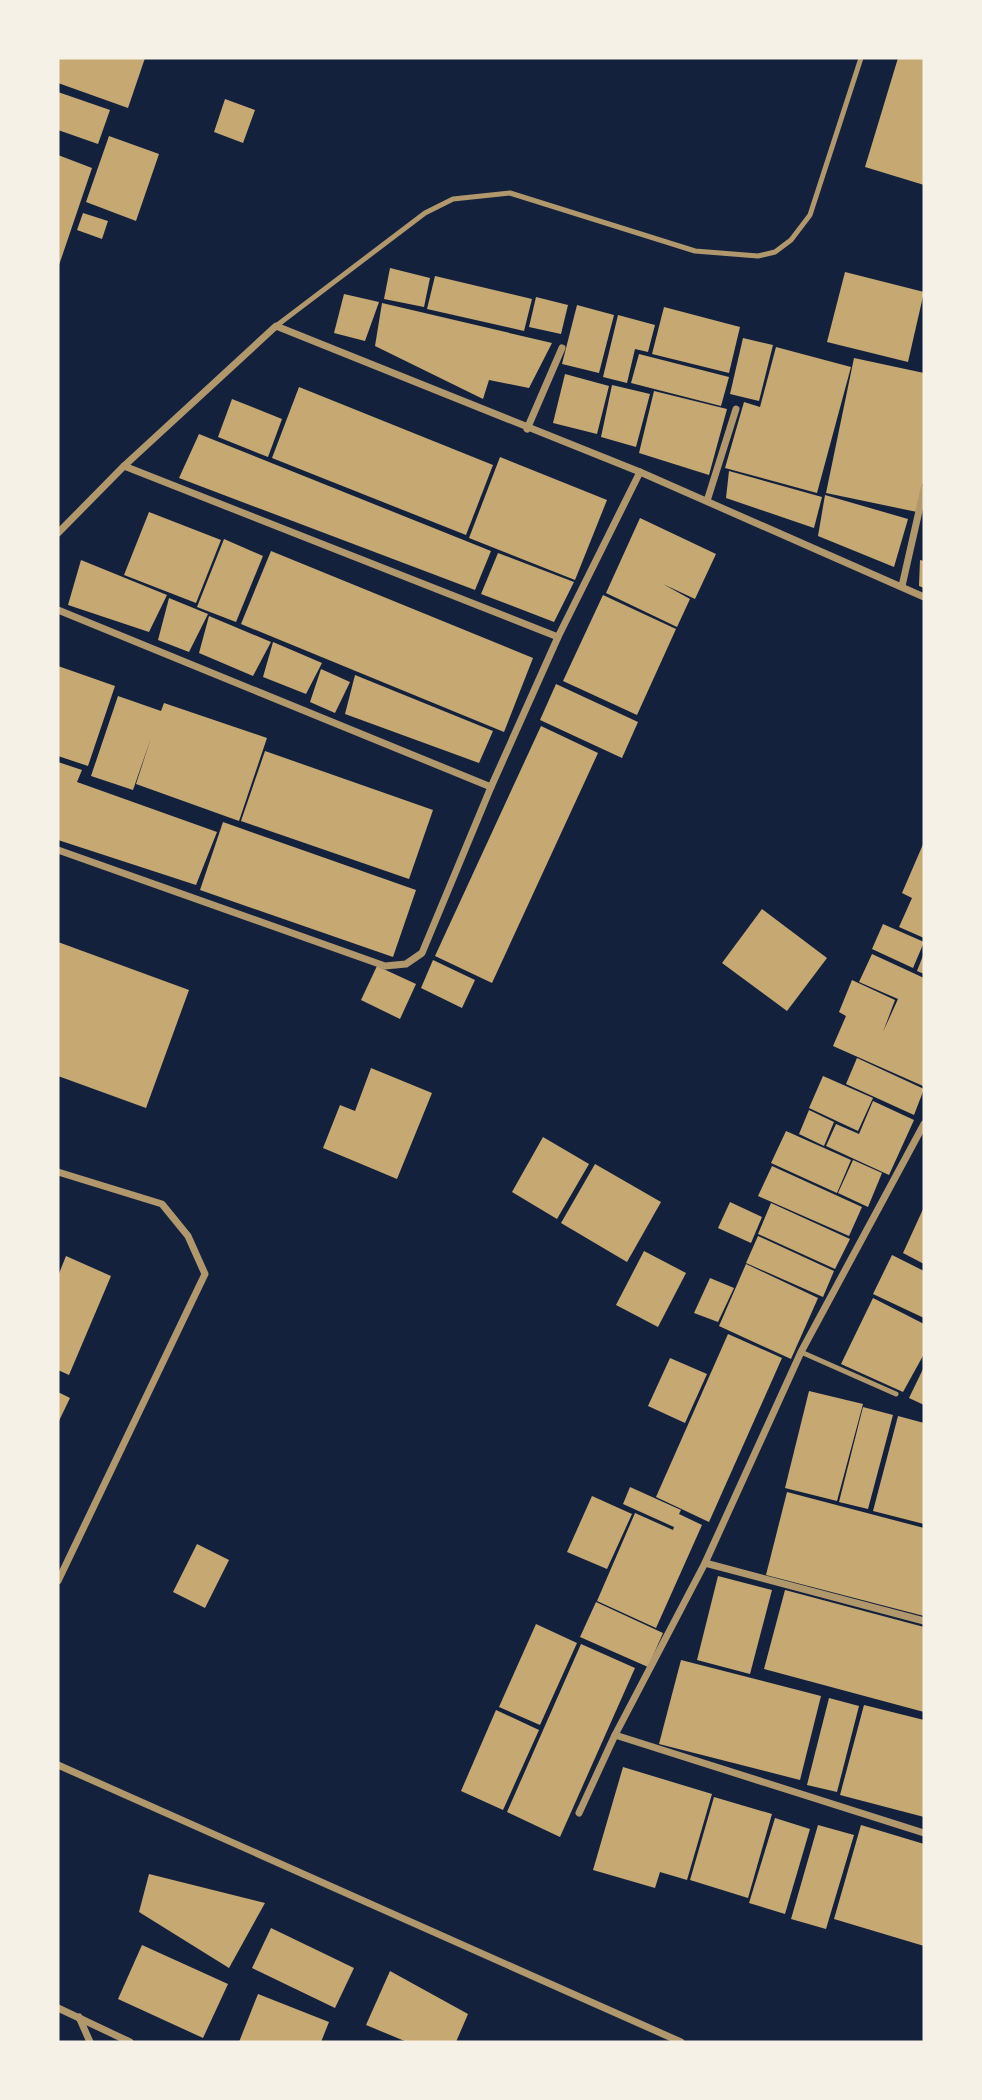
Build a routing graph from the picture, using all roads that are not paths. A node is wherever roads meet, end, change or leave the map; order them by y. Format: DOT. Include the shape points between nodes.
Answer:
graph roads {
  1 [pos="861,58"];
  2 [pos="276,326"];
  3 [pos="562,348"];
  4 [pos="736,409"];
  5 [pos="527,429"];
  6 [pos="124,466"];
  7 [pos="640,472"];
  8 [pos="924,489"];
  9 [pos="707,501"];
  10 [pos="58,533"];
  11 [pos="902,586"];
  12 [pos="924,597"];
  13 [pos="58,610"];
  14 [pos="558,637"];
  15 [pos="491,787"];
  16 [pos="58,850"];
  17 [pos="924,1124"];
  18 [pos="58,1172"];
  19 [pos="801,1352"];
  20 [pos="896,1394"];
  21 [pos="705,1563"];
  22 [pos="58,1581"];
  23 [pos="924,1621"];
  24 [pos="615,1735"];
  25 [pos="58,1765"];
  26 [pos="579,1813"];
  27 [pos="924,1833"];
  28 [pos="58,2008"];
  29 [pos="78,2016"];
  30 [pos="90,2042"];
  31 [pos="130,2042"];
  32 [pos="681,2042"];
  1 -- 2 [label="lane" via="810,215 775,252 758,256 695,251 510,193 453,199 425,213"];
  2 -- 5 [label="street"];
  2 -- 6 [label="street"];
  3 -- 5 [label="street"];
  4 -- 9 [label="street"];
  5 -- 7 [label="street"];
  6 -- 10 [label="street"];
  6 -- 14 [label="street"];
  7 -- 9 [label="street"];
  7 -- 14 [label="street"];
  8 -- 11 [label="street"];
  9 -- 11 [label="street"];
  11 -- 12 [label="street"];
  13 -- 15 [label="street"];
  14 -- 15 [label="street"];
  15 -- 16 [label="street" via="422,953 406,964 385,966"];
  17 -- 19 [label="street"];
  18 -- 22 [label="street" via="162,1204 188,1236 205,1274"];
  19 -- 20 [label="lane"];
  19 -- 21 [label="street"];
  21 -- 23 [label="street"];
  21 -- 24 [label="street"];
  24 -- 26 [label="street"];
  24 -- 27 [label="street"];
  25 -- 32 [label="street"];
  28 -- 29 [label="street"];
  29 -- 30 [label="street"];
  29 -- 31 [label="street"];
}
